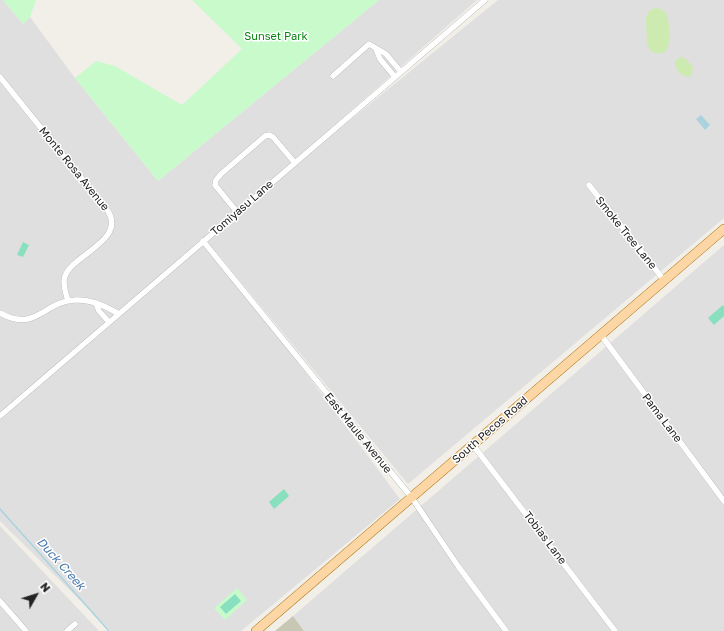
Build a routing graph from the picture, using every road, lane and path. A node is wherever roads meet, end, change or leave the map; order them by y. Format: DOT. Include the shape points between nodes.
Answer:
graph roads {
  1 [pos="485,0"];
  2 [pos="376,49"];
  3 [pos="401,72"];
  4 [pos="333,76"];
  5 [pos="0,77"];
  6 [pos="395,77"];
  7 [pos="295,163"];
  8 [pos="588,185"];
  9 [pos="238,212"];
  10 [pos="724,229"];
  11 [pos="203,242"];
  12 [pos="664,280"];
  13 [pos="68,301"];
  14 [pos="96,303"];
  15 [pos="0,313"];
  16 [pos="119,314"];
  17 [pos="109,322"];
  18 [pos="601,335"];
  19 [pos="0,416"];
  20 [pos="473,445"];
  21 [pos="412,498"];
  22 [pos="724,502"];
  23 [pos="0,601"];
  24 [pos="75,624"];
  25 [pos="26,631"];
  26 [pos="67,631"];
  27 [pos="256,631"];
  28 [pos="506,631"];
  29 [pos="615,631"];
  1 -- 3 [label="street, Tomiyasu Lane"];
  2 -- 3 [label="street" via="386,54"];
  2 -- 4 [label="street" via="369,44"];
  2 -- 6 [label="street" via="380,59"];
  3 -- 6 [label="street, Tomiyasu Lane"];
  5 -- 13 [label="street, Monte Rosa Avenue" via="111,218 108,235 65,276"];
  6 -- 7 [label="street, Tomiyasu Lane"];
  7 -- 9 [label="street, Tomiyasu Lane"];
  7 -- 9 [label="street" via="274,137 269,134 265,136 216,180 215,185"];
  8 -- 12 [label="street, Smoke Tree Lane"];
  9 -- 11 [label="street, Tomiyasu Lane"];
  10 -- 12 [label="main road, South Pecos Road"];
  11 -- 16 [label="street, Tomiyasu Lane"];
  11 -- 21 [label="street, East Maule Avenue"];
  12 -- 18 [label="main road, South Pecos Road"];
  13 -- 14 [label="street"];
  13 -- 15 [label="street" via="23,320 8,318"];
  14 -- 16 [label="street"];
  14 -- 17 [label="street" via="98,311"];
  16 -- 17 [label="street, Tomiyasu Lane"];
  17 -- 19 [label="street, Tomiyasu Lane"];
  18 -- 20 [label="main road, South Pecos Road"];
  18 -- 22 [label="street, Pama Lane"];
  20 -- 21 [label="main road, South Pecos Road"];
  20 -- 29 [label="street, Tobias Lane"];
  21 -- 27 [label="main road, South Pecos Road"];
  21 -- 28 [label="street, East Maule Avenue"];
  23 -- 25 [label="street"];
  24 -- 26 [label="street"];
}
